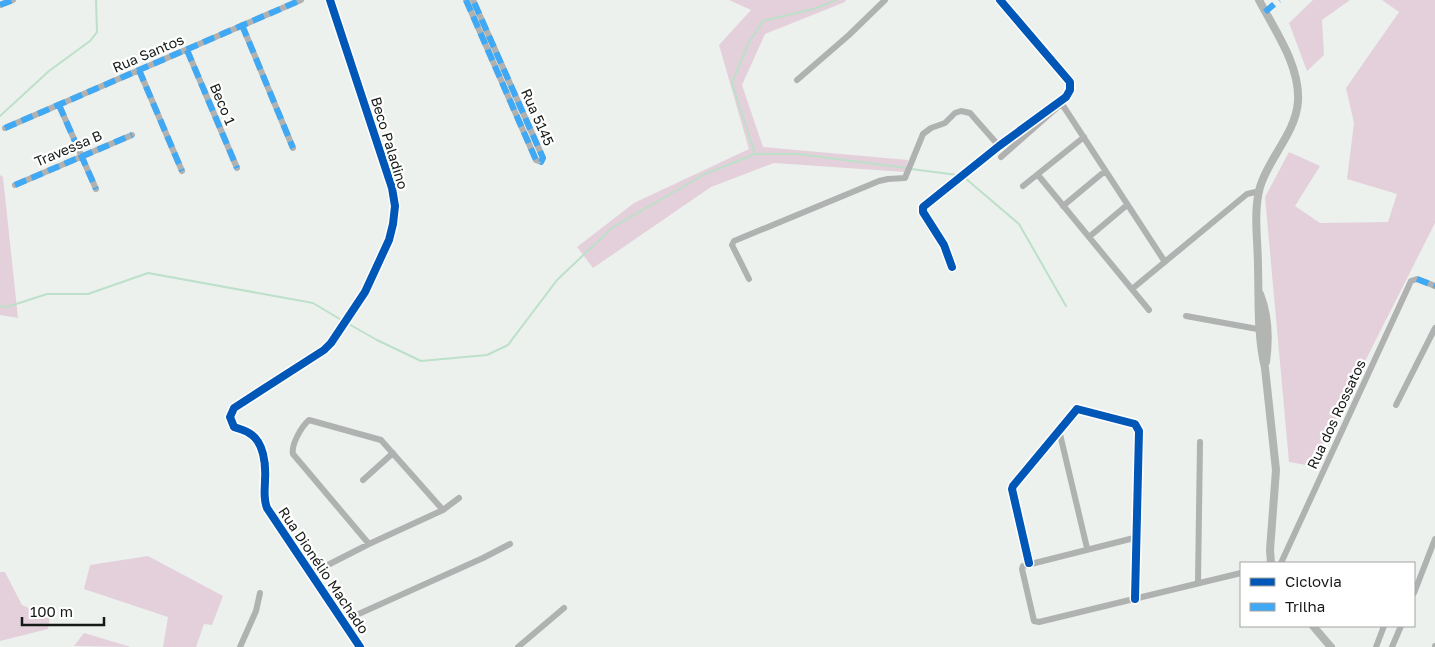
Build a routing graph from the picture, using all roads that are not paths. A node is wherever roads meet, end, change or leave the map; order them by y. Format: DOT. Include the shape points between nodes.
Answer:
graph roads {
  1 [pos="13,0"];
  2 [pos="301,0"];
  3 [pos="330,0"];
  4 [pos="466,0"];
  5 [pos="473,0"];
  6 [pos="885,0"];
  7 [pos="1000,0"];
  8 [pos="1259,0"];
  9 [pos="0,5"];
  10 [pos="242,25"];
  11 [pos="480,25"];
  12 [pos="187,50"];
  13 [pos="139,70"];
  14 [pos="503,76"];
  15 [pos="797,80"];
  16 [pos="1061,103"];
  17 [pos="59,104"];
  18 [pos="5,128"];
  19 [pos="132,135"];
  20 [pos="1084,137"];
  21 [pos="999,146"];
  22 [pos="293,148"];
  23 [pos="82,155"];
  24 [pos="1001,157"];
  25 [pos="237,168"];
  26 [pos="182,171"];
  27 [pos="1105,171"];
  28 [pos="1038,175"];
  29 [pos="15,185"];
  30 [pos="1024,186"];
  31 [pos="96,189"];
  32 [pos="1260,191"];
  33 [pos="1127,205"];
  34 [pos="1063,206"];
  35 [pos="1089,237"];
  36 [pos="1165,262"];
  37 [pos="952,267"];
  38 [pos="749,279"];
  39 [pos="1435,286"];
  40 [pos="1132,289"];
  41 [pos="1148,310"];
  42 [pos="1186,316"];
  43 [pos="1435,328"];
  44 [pos="1263,330"];
  45 [pos="1396,405"];
  46 [pos="1059,430"];
  47 [pos="1200,442"];
  48 [pos="393,453"];
  49 [pos="363,480"];
  50 [pos="459,498"];
  51 [pos="267,508"];
  52 [pos="443,510"];
  53 [pos="1138,537"];
  54 [pos="1435,539"];
  55 [pos="369,544"];
  56 [pos="510,544"];
  57 [pos="1087,548"];
  58 [pos="1271,562"];
  59 [pos="1280,562"];
  60 [pos="1029,563"];
  61 [pos="312,573"];
  62 [pos="1240,573"];
  63 [pos="1198,583"];
  64 [pos="1415,590"];
  65 [pos="260,593"];
  66 [pos="1136,599"];
  67 [pos="564,608"];
  68 [pos="343,621"];
  69 [pos="1314,627"];
  70 [pos="1384,627"];
  71 [pos="1401,627"];
  72 [pos="240,647"];
  73 [pos="360,647"];
  74 [pos="518,647"];
  75 [pos="1331,647"];
  76 [pos="1376,647"];
  77 [pos="1392,647"];
  1 -- 9 [label="street"];
  2 -- 10 [label="street, Rua Santos"];
  3 -- 51 [label="street, Beco Paladino" via="392,188 393,224 365,292 328,347 232,411 230,417 234,427 250,433 260,446 266,471 264,496"];
  4 -- 11 [label="street, Rua 5145"];
  5 -- 11 [label="street, Rua 5145"];
  6 -- 15 [label="street"];
  7 -- 16 [label="street" via="1070,82 1069,94"];
  8 -- 32 [label="main road" via="1290,58 1298,102 1294,118 1270,163"];
  10 -- 12 [label="street, Rua Santos"];
  10 -- 22 [label="street"];
  11 -- 14 [label="street, Rua 5145"];
  12 -- 13 [label="street, Rua Santos"];
  12 -- 25 [label="street, Beco 1"];
  13 -- 17 [label="street, Rua Santos"];
  13 -- 26 [label="street"];
  14 -- 14 [label="street, Rua 5145" via="536,160 541,162 543,158"];
  16 -- 20 [label="street"];
  16 -- 21 [label="street"];
  16 -- 24 [label="street"];
  17 -- 18 [label="street, Rua Santos"];
  17 -- 23 [label="street"];
  19 -- 23 [label="street, Travessa B"];
  20 -- 27 [label="street"];
  20 -- 28 [label="street"];
  21 -- 37 [label="street" via="923,207"];
  21 -- 38 [label="street" via="970,113 955,113 945,123 923,134 905,178 878,181 734,241 732,245"];
  23 -- 29 [label="street, Travessa B"];
  23 -- 31 [label="street"];
  27 -- 33 [label="street"];
  27 -- 34 [label="street"];
  28 -- 30 [label="street"];
  28 -- 34 [label="street"];
  32 -- 36 [label="street" via="1247,194"];
  32 -- 44 [label="main road" via="1257,209"];
  33 -- 35 [label="street"];
  33 -- 36 [label="street"];
  34 -- 35 [label="street"];
  35 -- 40 [label="street"];
  36 -- 40 [label="street"];
  39 -- 59 [label="street, Rua dos Rossatos" via="1417,279 1408,286"];
  40 -- 41 [label="street"];
  42 -- 44 [label="street"];
  43 -- 45 [label="street"];
  44 -- 58 [label="main road" via="1276,470"];
  46 -- 53 [label="street" via="1078,409 1138,427"];
  46 -- 57 [label="street"];
  46 -- 60 [label="street" via="1012,487"];
  47 -- 63 [label="street"];
  48 -- 49 [label="street"];
  48 -- 52 [label="street"];
  48 -- 55 [label="street" via="381,440 311,420 293,446 293,454"];
  50 -- 52 [label="street"];
  51 -- 61 [label="street, Rua Dionélio Machado"];
  52 -- 55 [label="street"];
  53 -- 57 [label="street"];
  53 -- 66 [label="street"];
  54 -- 64 [label="street"];
  55 -- 61 [label="street"];
  56 -- 68 [label="street"];
  57 -- 60 [label="street"];
  60 -- 66 [label="street" via="1022,569 1036,622"];
  61 -- 68 [label="street, Rua Dionélio Machado"];
  62 -- 63 [label="street"];
  63 -- 66 [label="street"];
  65 -- 72 [label="street" via="256,611"];
  67 -- 74 [label="street"];
  68 -- 73 [label="street, Rua Dionélio Machado"];
  69 -- 75 [label="main road"];
  70 -- 76 [label="street"];
  71 -- 77 [label="street"];
}
